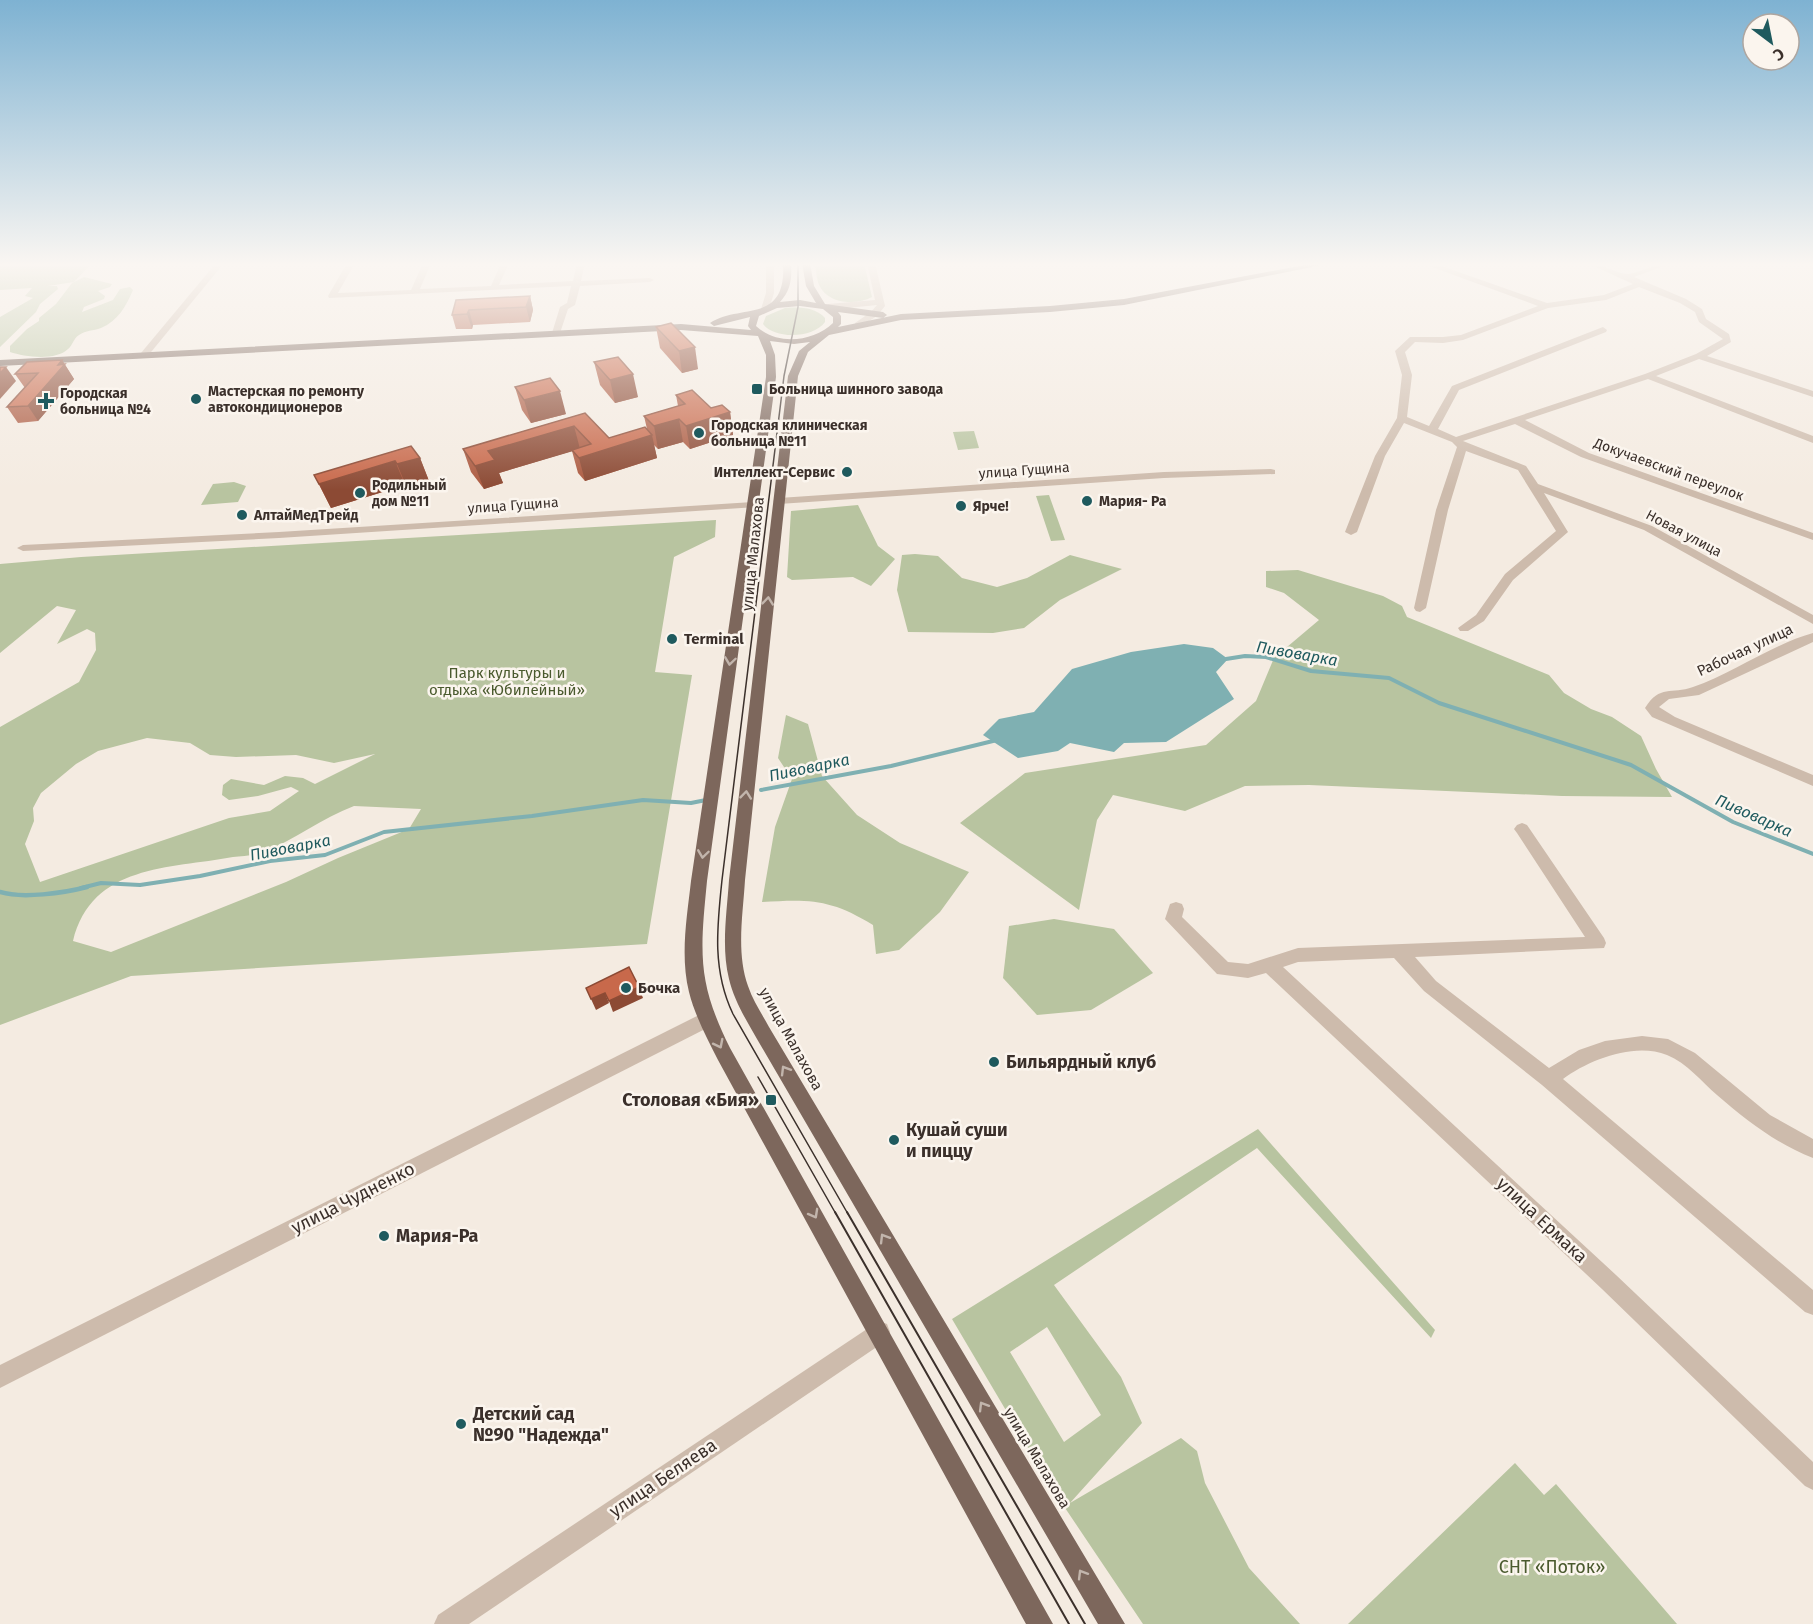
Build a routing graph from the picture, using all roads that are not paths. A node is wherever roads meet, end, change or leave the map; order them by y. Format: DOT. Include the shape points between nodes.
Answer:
graph roads {
  1 [pos="157,339"];
  2 [pos="448,339"];
  3 [pos="764,339"];
  4 [pos="782,339"];
  5 [pos="802,339"];
  6 [pos="820,339"];
  7 [pos="1451,339"];
  8 [pos="1583,339"];
  9 [pos="1727,339"];
  10 [pos="144,355"];
  11 [pos="1699,356"];
  12 [pos="0,363"];
  13 [pos="1648,376"];
  14 [pos="1813,394"];
  15 [pos="1402,418"];
  16 [pos="1518,421"];
  17 [pos="1432,430"];
  18 [pos="1813,440"];
  19 [pos="1459,443"];
  20 [pos="1271,472"];
  21 [pos="1534,486"];
  22 [pos="779,501"];
  23 [pos="753,505"];
  24 [pos="1351,532"];
  25 [pos="1813,537"];
  26 [pos="23,548"];
  27 [pos="1420,608"];
  28 [pos="1813,620"];
  29 [pos="1464,628"];
  30 [pos="1813,637"];
  31 [pos="1813,780"];
  32 [pos="1521,829"];
  33 [pos="1176,909"];
  34 [pos="1398,951"];
  35 [pos="1268,964"];
  36 [pos="707,1019"];
  37 [pos="1549,1079"];
  38 [pos="1813,1149"];
  39 [pos="1813,1304"];
  40 [pos="879,1332"];
  41 [pos="0,1377"];
  42 [pos="1813,1478"];
  43 [pos="447,1624"];
  44 [pos="1040,1624"];
  45 [pos="1112,1624"];
  1 -- 10 [label="street"];
  2 -- 10 [label="main road"];
  3 -- 23 [label="main road, улица Малахова" via="772,356 771,377"];
  4 -- 5 [label="main road"];
  6 -- 22 [label="main road, улица Малахова" via="804,351 796,366"];
  7 -- 15 [label="street" via="1413,339 1400,351 1407,375"];
  8 -- 17 [label="street" via="1455,388"];
  9 -- 11 [label="street"];
  10 -- 12 [label="main road"];
  11 -- 13 [label="street"];
  11 -- 14 [label="street"];
  13 -- 16 [label="street"];
  13 -- 18 [label="street"];
  15 -- 17 [label="street, Новая улица"];
  15 -- 24 [label="street" via="1380,456"];
  16 -- 19 [label="street"];
  16 -- 25 [label="street, Докучаевский переулок" via="1585,455"];
  17 -- 19 [label="street, Новая улица"];
  19 -- 21 [label="street, Новая улица" via="1522,468"];
  19 -- 27 [label="street"];
  20 -- 22 [label="street, улица Гущина"];
  21 -- 28 [label="street, Новая улица" via="1648,528"];
  21 -- 29 [label="street, Новая улица" via="1562,532 1509,577 1479,618"];
  45 -- 22 [label="main road, улица Малахова, one-way" via="763,1033 738,980 733,942 737,880"];
  23 -- 26 [label="street, улица Гущина"];
  23 -- 36 [label="main road, улица Малахова, one-way" via="695,918 694,972"];
  30 -- 31 [label="street, Рабочая улица" via="1694,692 1666,695 1652,708 1657,714"];
  32 -- 34 [label="street" via="1598,943"];
  33 -- 35 [label="street" via="1173,919 1223,969 1248,971"];
  34 -- 35 [label="street" via="1298,955"];
  34 -- 37 [label="street" via="1430,986"];
  35 -- 42 [label="street, улица Ермака"];
  36 -- 40 [label="main road, улица Малахова, one-way"];
  36 -- 41 [label="street, улица Чудненко"];
  37 -- 38 [label="street" via="1576,1058 1609,1047 1645,1043 1669,1047 1755,1115 1792,1141"];
  37 -- 39 [label="street"];
  40 -- 43 [label="street, улица Беляева"];
  40 -- 44 [label="main road, улица Малахова"];
}
